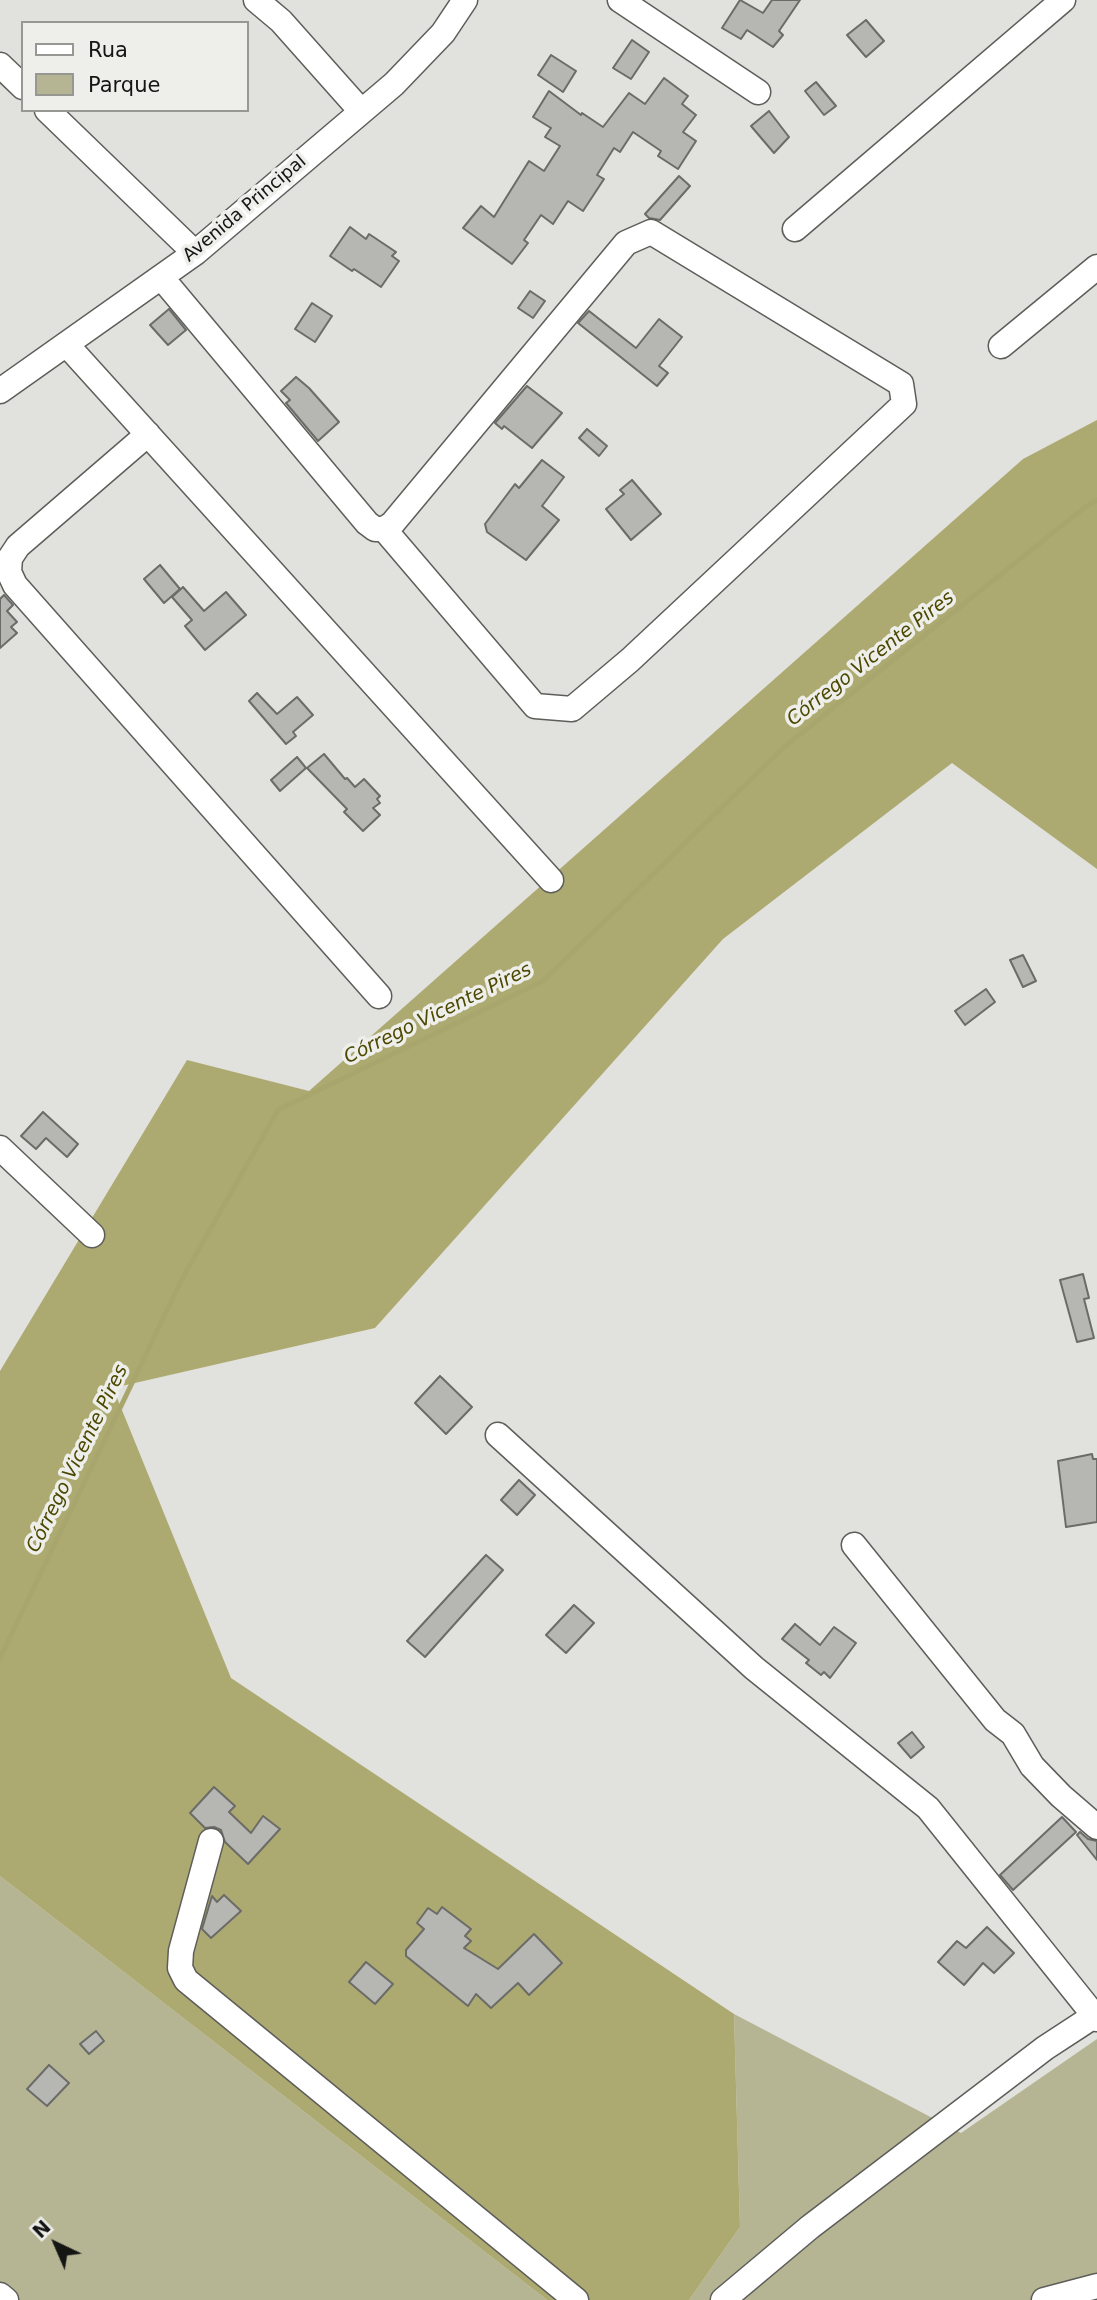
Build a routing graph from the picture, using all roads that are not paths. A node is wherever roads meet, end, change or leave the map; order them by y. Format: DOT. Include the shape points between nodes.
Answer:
graph roads {
  1 [pos="256,0"];
  2 [pos="465,0"];
  3 [pos="620,0"];
  4 [pos="1063,0"];
  5 [pos="0,65"];
  6 [pos="21,85"];
  7 [pos="758,92"];
  8 [pos="361,111"];
  9 [pos="49,112"];
  10 [pos="795,229"];
  11 [pos="195,253"];
  12 [pos="1097,267"];
  13 [pos="161,278"];
  14 [pos="67,345"];
  15 [pos="1001,346"];
  16 [pos="0,391"];
  17 [pos="148,434"];
  18 [pos="384,529"];
  19 [pos="551,880"];
  20 [pos="379,996"];
  21 [pos="0,1148"];
  22 [pos="92,1235"];
  23 [pos="498,1435"];
  24 [pos="854,1545"];
  25 [pos="1097,1827"];
  26 [pos="211,1841"];
  27 [pos="1096,2016"];
  28 [pos="1097,2286"];
  29 [pos="0,2295"];
  30 [pos="5,2300"];
  31 [pos="576,2300"];
  32 [pos="723,2300"];
  33 [pos="1044,2300"];
  1 -- 8 [label="street" via="281,21"];
  2 -- 8 [label="street, Avenida Principal" via="443,33"];
  3 -- 7 [label="street"];
  4 -- 10 [label="street"];
  5 -- 6 [label="street"];
  8 -- 11 [label="street, Avenida Principal"];
  9 -- 11 [label="street"];
  11 -- 13 [label="street, Avenida Principal"];
  12 -- 15 [label="street"];
  13 -- 14 [label="street, Avenida Principal"];
  13 -- 18 [label="street" via="368,523"];
  14 -- 16 [label="street, Avenida Principal"];
  14 -- 17 [label="street"];
  17 -- 19 [label="street"];
  17 -- 20 [label="street" via="18,546 10,558 9,572 15,585"];
  18 -- 18 [label="street" via="534,706 572,709 904,404 901,384 651,232 626,243"];
  21 -- 22 [label="street"];
  23 -- 27 [label="street" via="754,1668 928,1808"];
  24 -- 25 [label="street" via="995,1720 1013,1734 1032,1766"];
  26 -- 31 [label="street" via="181,1951 180,1968 186,1980"];
  27 -- 32 [label="street" via="1045,2048 821,2218"];
  28 -- 33 [label="street"];
  29 -- 30 [label="street"];
}
